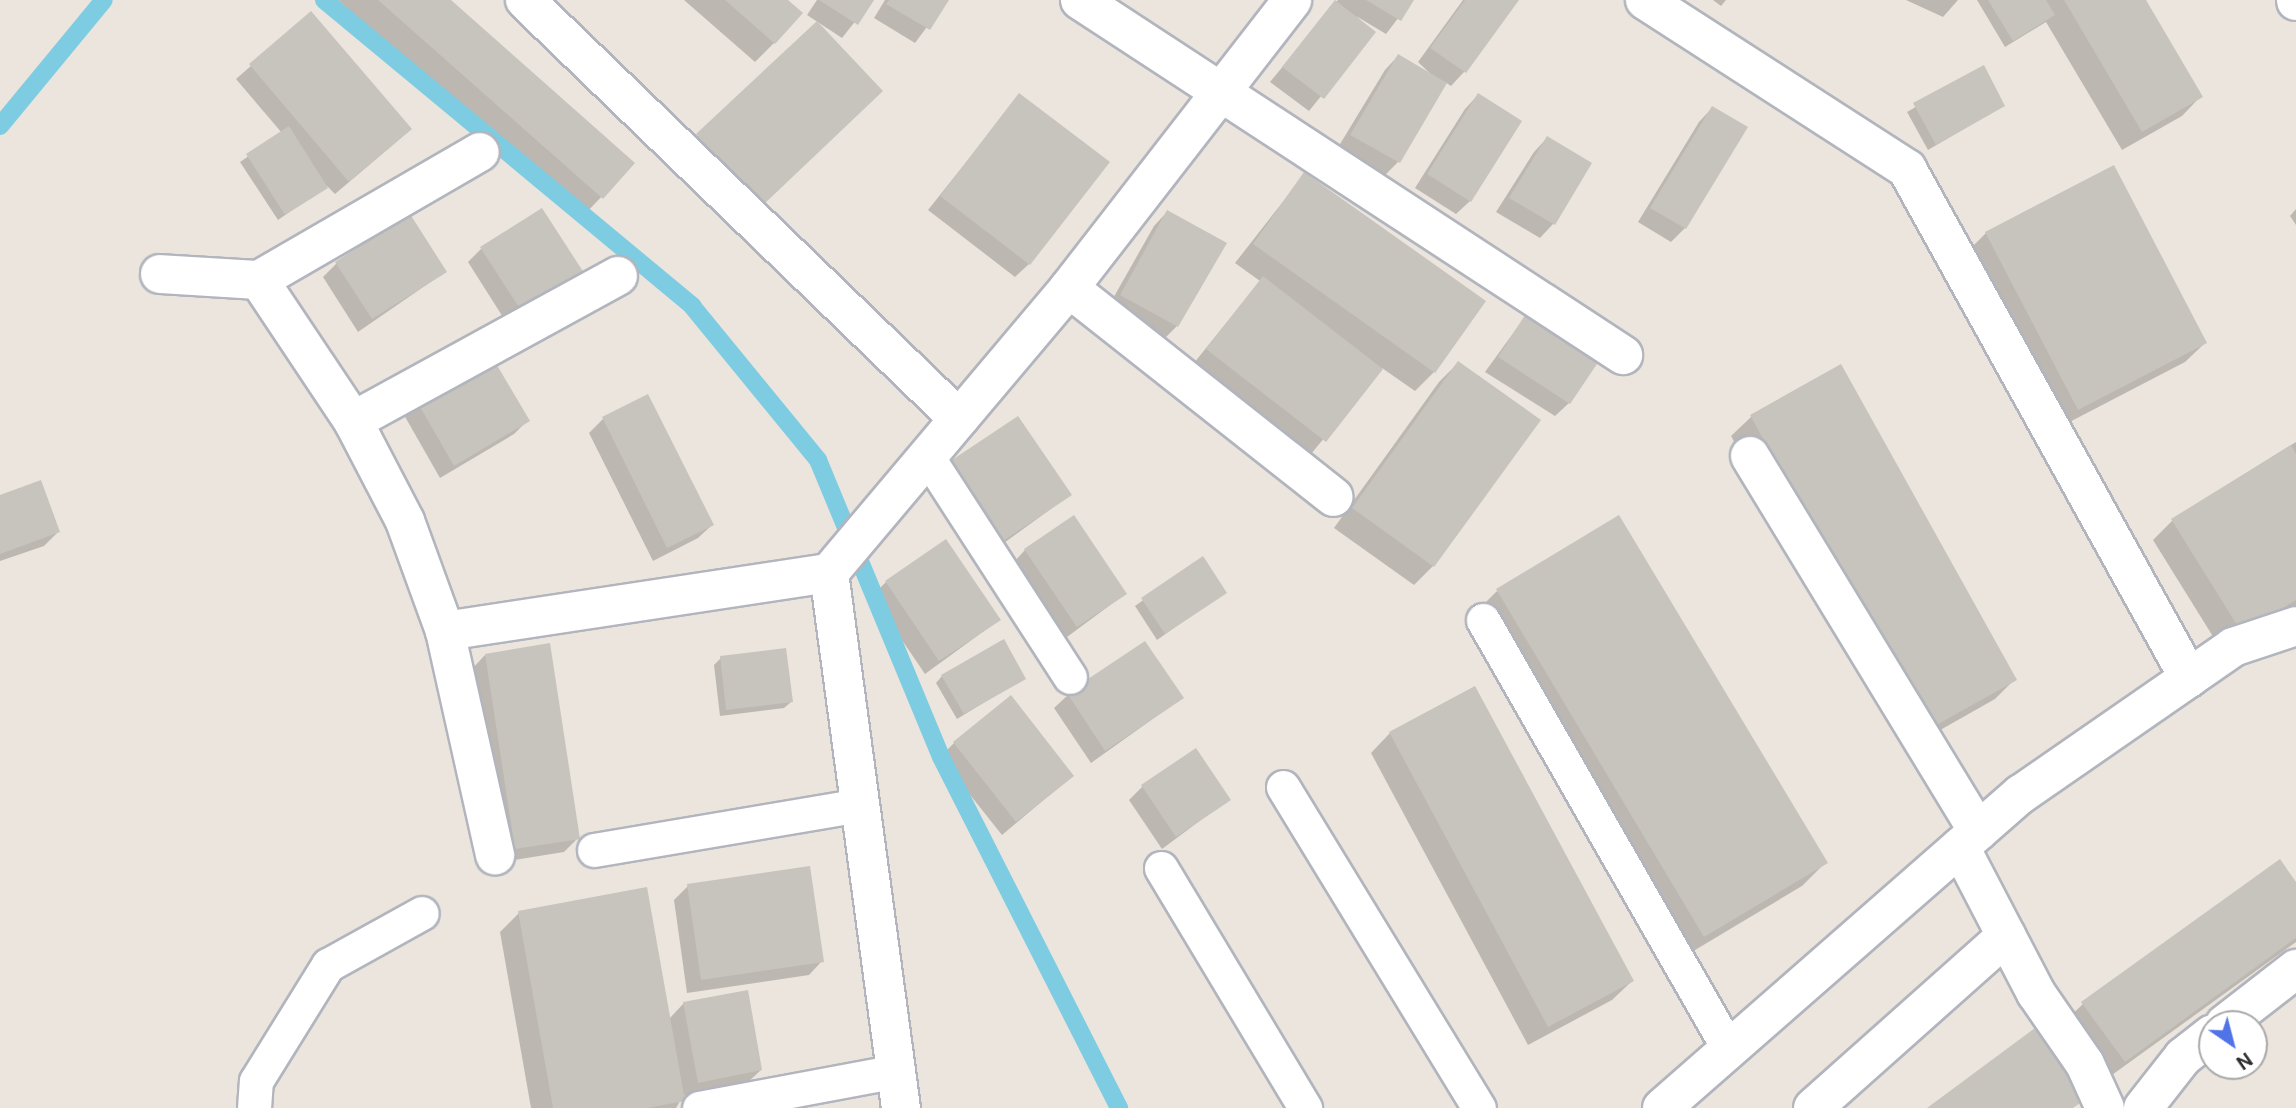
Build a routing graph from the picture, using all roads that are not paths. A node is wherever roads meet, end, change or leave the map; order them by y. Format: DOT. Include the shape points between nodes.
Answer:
graph roads {
  1 [pos="526,0"];
  2 [pos="1080,0"];
  3 [pos="1292,0"];
  4 [pos="1645,0"];
  5 [pos="1220,91"];
  6 [pos="480,152"];
  7 [pos="160,274"];
  8 [pos="618,276"];
  9 [pos="259,281"];
  10 [pos="1069,288"];
  11 [pos="1623,355"];
  12 [pos="959,419"];
  13 [pos="353,421"];
  14 [pos="927,456"];
  15 [pos="1750,456"];
  16 [pos="1334,497"];
  17 [pos="831,570"];
  18 [pos="1483,620"];
  19 [pos="2296,626"];
  20 [pos="445,631"];
  21 [pos="1070,677"];
  22 [pos="2189,678"];
  23 [pos="1283,787"];
  24 [pos="860,805"];
  25 [pos="1969,839"];
  26 [pos="594,850"];
  27 [pos="495,855"];
  28 [pos="1161,869"];
  29 [pos="422,913"];
  30 [pos="2006,936"];
  31 [pos="2296,969"];
  32 [pos="2243,1010"];
  33 [pos="2198,1045"];
  34 [pos="1729,1049"];
  35 [pos="899,1090"];
  36 [pos="254,1108"];
  37 [pos="699,1108"];
  38 [pos="1306,1108"];
  39 [pos="1479,1108"];
  40 [pos="1662,1108"];
  41 [pos="1813,1108"];
  42 [pos="2105,1108"];
  43 [pos="2143,1108"];
  1 -- 12 [label="street"];
  2 -- 5 [label="street"];
  3 -- 5 [label="street"];
  4 -- 22 [label="street" via="1907,169"];
  5 -- 10 [label="street"];
  5 -- 11 [label="street"];
  6 -- 9 [label="street"];
  7 -- 9 [label="street"];
  8 -- 13 [label="street"];
  9 -- 13 [label="street"];
  10 -- 12 [label="street"];
  10 -- 16 [label="street"];
  12 -- 14 [label="street"];
  13 -- 20 [label="street" via="405,521"];
  14 -- 17 [label="street"];
  14 -- 21 [label="lane"];
  15 -- 25 [label="street"];
  17 -- 20 [label="street"];
  17 -- 24 [label="street"];
  18 -- 34 [label="lane"];
  19 -- 22 [label="street" via="2233,647"];
  20 -- 27 [label="street"];
  22 -- 25 [label="street" via="2021,794"];
  23 -- 39 [label="lane"];
  24 -- 26 [label="lane"];
  24 -- 35 [label="street"];
  25 -- 30 [label="street"];
  25 -- 34 [label="street"];
  28 -- 38 [label="lane"];
  29 -- 36 [label="lane" via="328,965 256,1080"];
  30 -- 41 [label="street"];
  30 -- 42 [label="street" via="2036,993 2085,1064"];
  31 -- 32 [label="street"];
  33 -- 43 [label="street"];
  34 -- 40 [label="street"];
  35 -- 37 [label="lane"];
}
